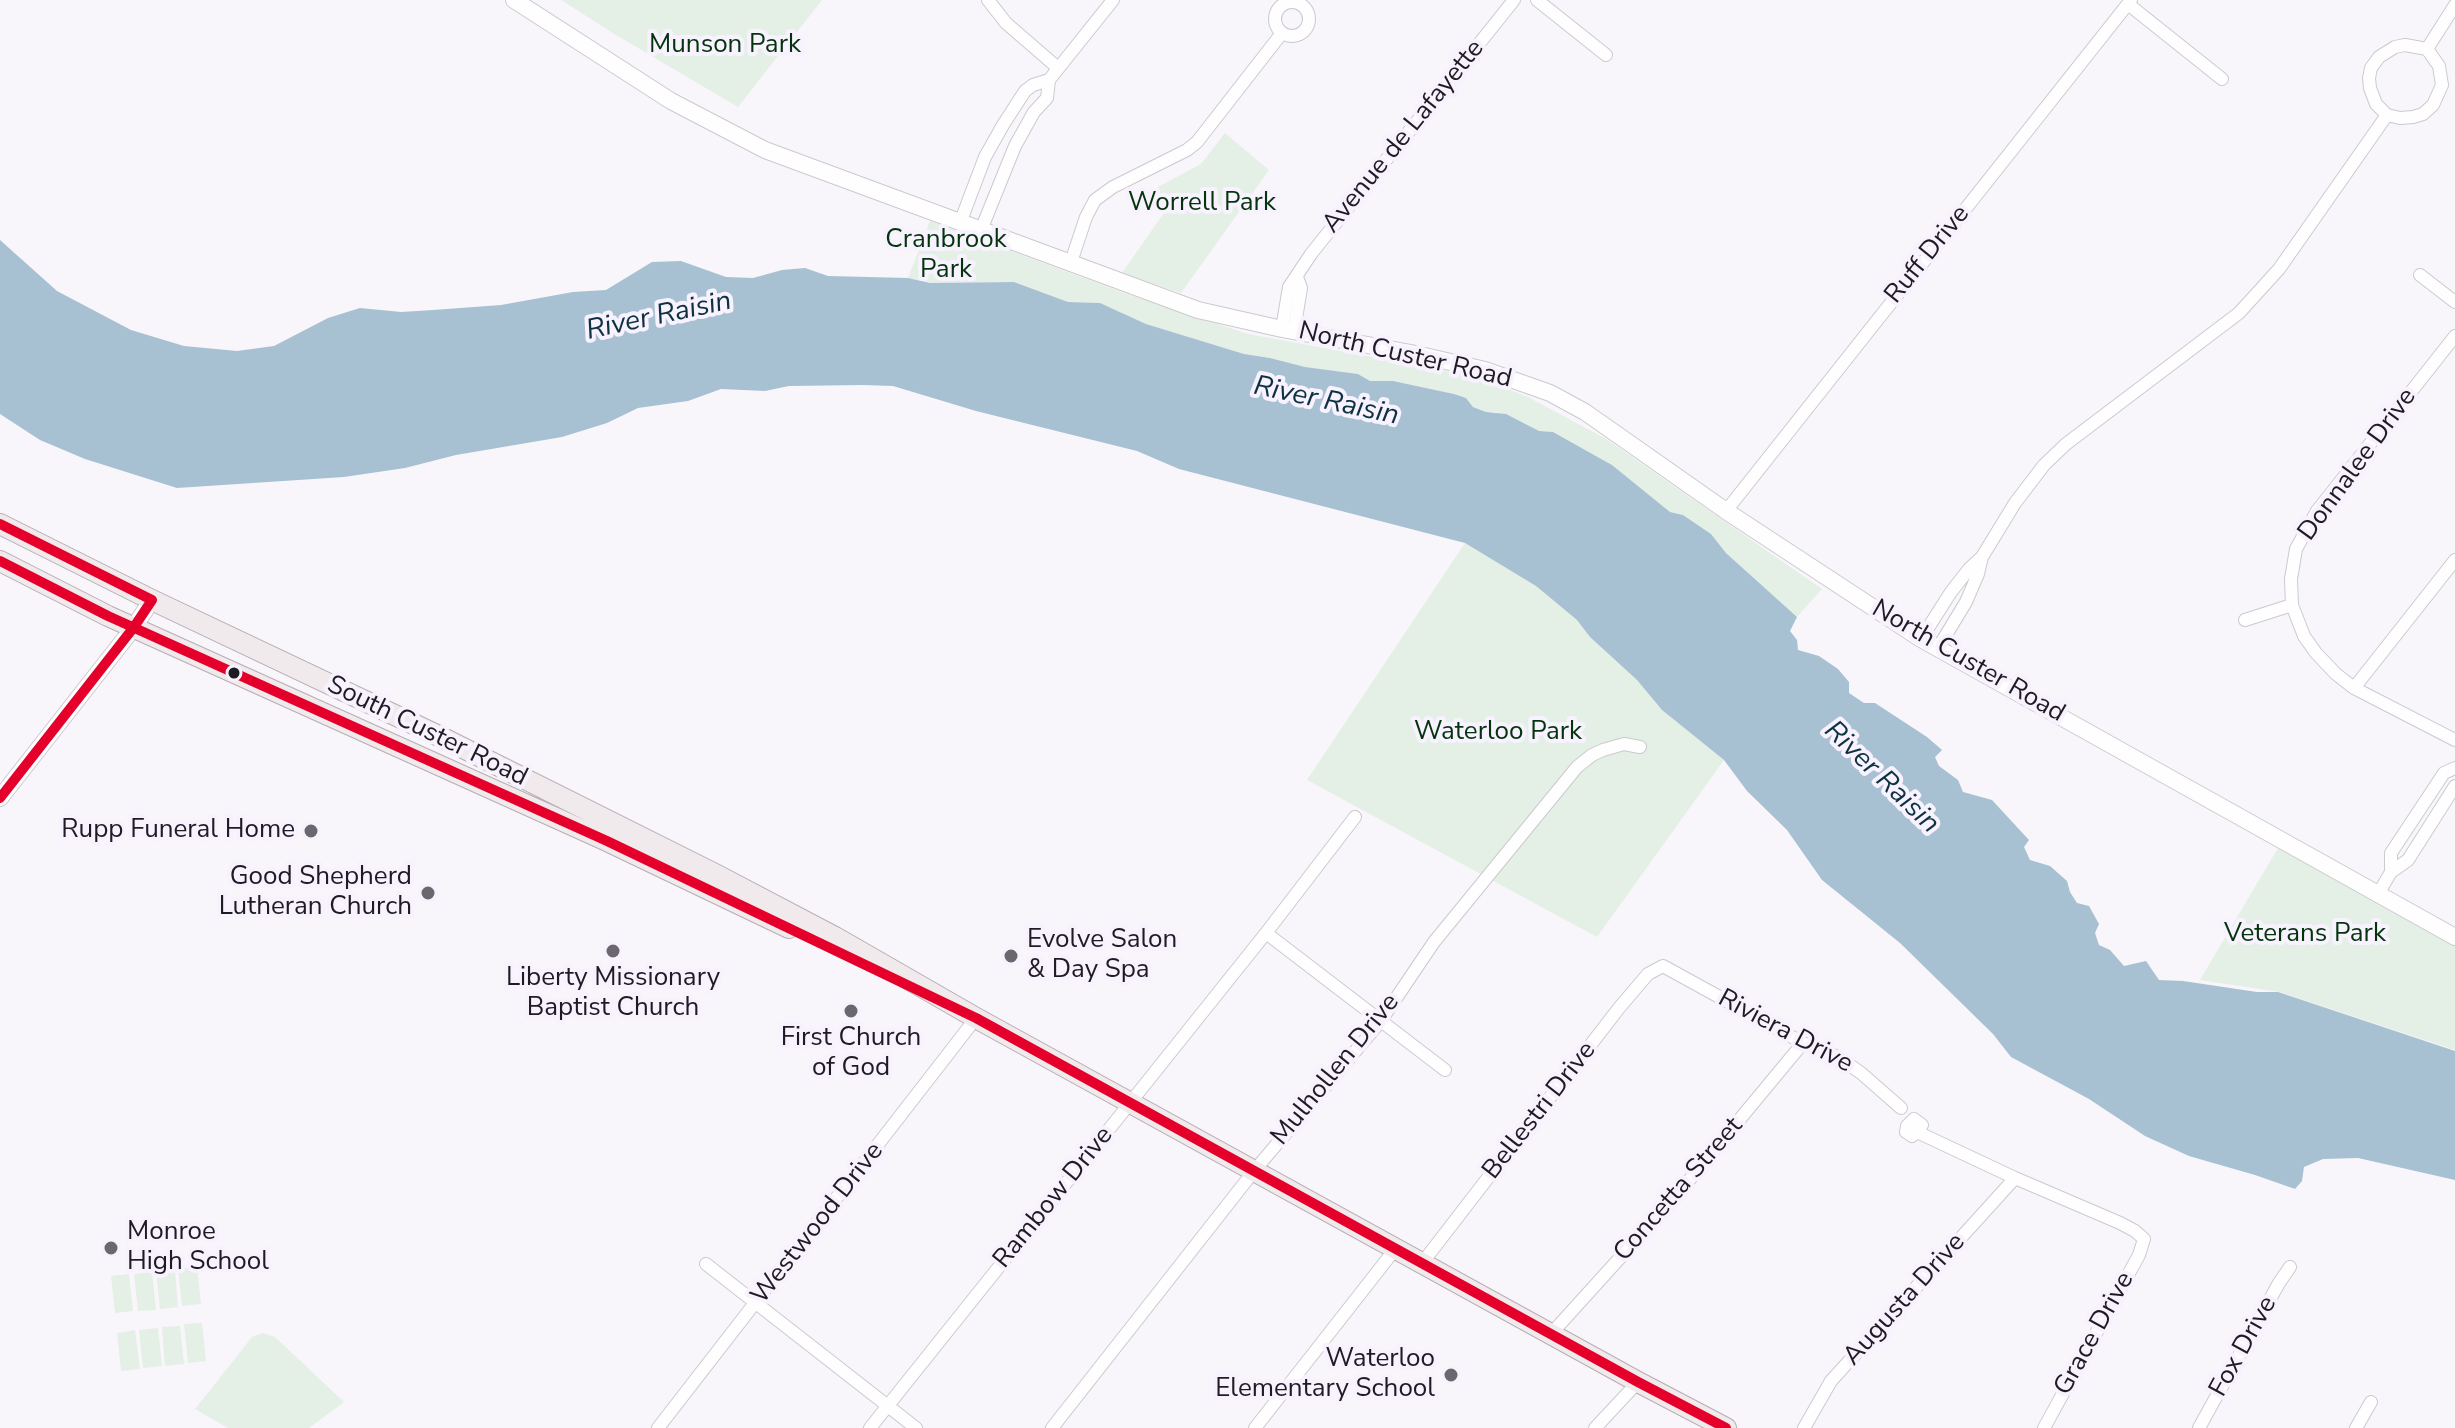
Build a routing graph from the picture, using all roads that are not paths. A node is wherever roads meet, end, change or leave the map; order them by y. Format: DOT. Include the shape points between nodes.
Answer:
graph roads {
  1 [pos="514,0"];
  2 [pos="988,0"];
  3 [pos="1113,0"];
  4 [pos="1514,0"];
  5 [pos="1537,0"];
  6 [pos="2129,2"];
  7 [pos="2455,5"];
  8 [pos="1282,33"];
  9 [pos="2427,49"];
  10 [pos="1606,55"];
  11 [pos="1058,68"];
  12 [pos="2222,79"];
  13 [pos="1049,80"];
  14 [pos="2387,115"];
  15 [pos="960,223"];
  16 [pos="981,230"];
  17 [pos="1071,262"];
  18 [pos="2420,275"];
  19 [pos="2455,302"];
  20 [pos="1288,330"];
  21 [pos="2455,336"];
  22 [pos="1726,511"];
  23 [pos="0,524"];
  24 [pos="1982,557"];
  25 [pos="2455,560"];
  26 [pos="0,561"];
  27 [pos="152,600"];
  28 [pos="2292,605"];
  29 [pos="2245,620"];
  30 [pos="134,627"];
  31 [pos="1921,639"];
  32 [pos="1938,648"];
  33 [pos="2354,688"];
  34 [pos="2455,740"];
  35 [pos="1640,747"];
  36 [pos="2455,768"];
  37 [pos="2455,786"];
  38 [pos="0,798"];
  39 [pos="1355,817"];
  40 [pos="2391,872"];
  41 [pos="2378,894"];
  42 [pos="1266,933"];
  43 [pos="2455,937"];
  44 [pos="1663,966"];
  45 [pos="976,1018"];
  46 [pos="1380,1022"];
  47 [pos="1803,1043"];
  48 [pos="1445,1070"];
  49 [pos="1130,1103"];
  50 [pos="1901,1108"];
  51 [pos="1917,1132"];
  52 [pos="1254,1171"];
  53 [pos="2015,1178"];
  54 [pos="1396,1248"];
  55 [pos="1423,1262"];
  56 [pos="706,1264"];
  57 [pos="2290,1267"];
  58 [pos="756,1304"];
  59 [pos="1551,1334"];
  60 [pos="1638,1382"];
  61 [pos="2371,1402"];
  62 [pos="888,1406"];
  63 [pos="658,1428"];
  64 [pos="870,1428"];
  65 [pos="916,1428"];
  66 [pos="1052,1428"];
  67 [pos="1255,1428"];
  68 [pos="1595,1428"];
  69 [pos="1726,1428"];
  70 [pos="1804,1428"];
  71 [pos="2044,1428"];
  72 [pos="2199,1428"];
  73 [pos="2356,1428"];
  1 -- 15 [label="street, North Custer Road" via="658,93 743,140"];
  2 -- 11 [label="street"];
  3 -- 11 [label="street"];
  4 -- 20 [label="street, Avenue de Lafayette" via="1311,254 1297,277 1301,288"];
  5 -- 10 [label="street"];
  6 -- 12 [label="street"];
  6 -- 22 [label="street, Ruff Drive"];
  7 -- 9 [label="street"];
  8 -- 17 [label="street" via="1197,142 1095,200"];
  9 -- 14 [label="street" via="2439,66 2442,85 2433,105 2413,117"];
  9 -- 14 [label="street" via="2395,47 2371,68 2370,88"];
  11 -- 13 [label="street"];
  13 -- 15 [label="street" via="1025,91 1003,125"];
  13 -- 16 [label="street" via="1047,98 1015,146"];
  14 -- 24 [label="street" via="2279,269 2239,313 2044,465"];
  15 -- 16 [label="street, North Custer Road"];
  16 -- 17 [label="street, North Custer Road"];
  17 -- 20 [label="street, North Custer Road" via="1198,310"];
  18 -- 19 [label="street"];
  20 -- 22 [label="street, North Custer Road" via="1471,367 1550,393"];
  21 -- 28 [label="street, Donnalee Drive" via="2317,511 2296,549"];
  22 -- 31 [label="street, North Custer Road"];
  23 -- 27 [label="main road, South Custer Road"];
  24 -- 31 [label="street"];
  24 -- 32 [label="street" via="1966,602"];
  25 -- 33 [label="street"];
  26 -- 30 [label="main road, South Custer Road"];
  27 -- 30 [label="street"];
  27 -- 45 [label="main road, South Custer Road" via="633,832"];
  28 -- 29 [label="street"];
  28 -- 33 [label="street" via="2310,645"];
  30 -- 38 [label="street"];
  30 -- 45 [label="main road, South Custer Road" via="607,841"];
  31 -- 32 [label="street, North Custer Road"];
  32 -- 41 [label="street, North Custer Road"];
  33 -- 34 [label="street"];
  35 -- 46 [label="street, Mulhollen Drive" via="1624,744 1603,750 1577,767 1434,942"];
  36 -- 40 [label="street" via="2444,773 2391,853"];
  37 -- 40 [label="street" via="2408,860"];
  39 -- 42 [label="street, Rambow Drive"];
  40 -- 41 [label="street"];
  41 -- 43 [label="street, North Custer Road"];
  42 -- 46 [label="street"];
  42 -- 49 [label="street, Rambow Drive"];
  44 -- 47 [label="street, Riviera Drive"];
  44 -- 55 [label="street, Bellestri Drive" via="1648,974 1619,1008"];
  45 -- 49 [label="main road, South Custer Road"];
  45 -- 58 [label="street, Westwood Drive"];
  46 -- 48 [label="street"];
  46 -- 52 [label="street, Mulhollen Drive"];
  47 -- 50 [label="street, Riviera Drive" via="1838,1057"];
  47 -- 59 [label="street, Concetta Street" via="1676,1196"];
  49 -- 52 [label="main road, South Custer Road"];
  49 -- 62 [label="street, Rambow Drive"];
  51 -- 53 [label="street"];
  52 -- 54 [label="main road, South Custer Road"];
  52 -- 66 [label="street, Mulhollen Drive"];
  53 -- 70 [label="street, Augusta Drive" via="1831,1381"];
  53 -- 71 [label="street, Grace Drive" via="2120,1223 2144,1239"];
  54 -- 55 [label="main road, South Custer Road"];
  54 -- 67 [label="street"];
  55 -- 59 [label="main road, South Custer Road"];
  56 -- 58 [label="street"];
  57 -- 72 [label="street, Fox Drive"];
  58 -- 62 [label="street"];
  58 -- 63 [label="street, Westwood Drive"];
  59 -- 60 [label="main road, South Custer Road"];
  60 -- 68 [label="street"];
  60 -- 69 [label="main road, South Custer Road"];
  61 -- 73 [label="street"];
  62 -- 64 [label="street, Rambow Drive"];
  62 -- 65 [label="street"];
}
